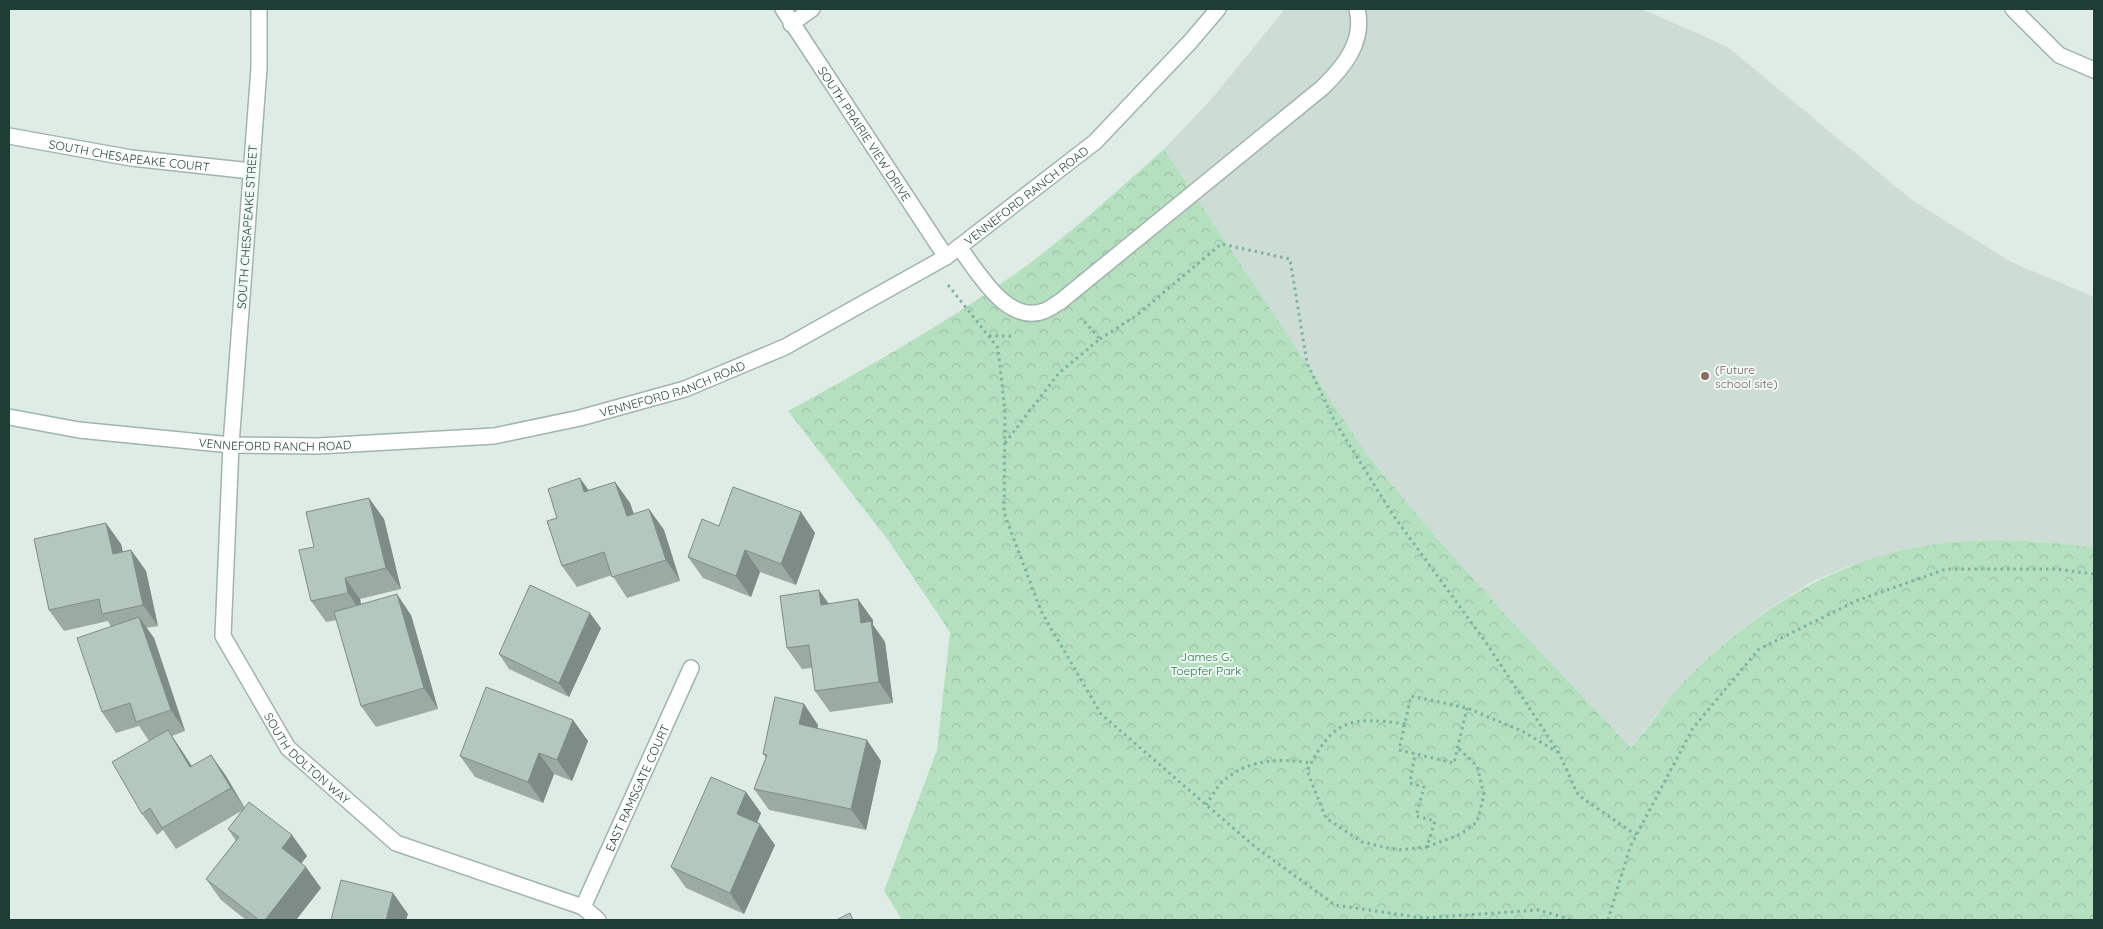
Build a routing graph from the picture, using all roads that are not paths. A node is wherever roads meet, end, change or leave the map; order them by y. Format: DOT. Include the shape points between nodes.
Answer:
graph roads {
  1 [pos="259,9"];
  2 [pos="782,9"];
  3 [pos="812,9"];
  4 [pos="1218,9"];
  5 [pos="1357,9"];
  6 [pos="2013,9"];
  7 [pos="791,24"];
  8 [pos="2094,70"];
  9 [pos="9,136"];
  10 [pos="251,171"];
  11 [pos="959,248"];
  12 [pos="946,257"];
  13 [pos="9,416"];
  14 [pos="231,445"];
  15 [pos="691,668"];
  16 [pos="583,907"];
  17 [pos="598,920"];
  1 -- 10 [label="street, SOUTH CHESAPEAKE STREET" via="259,68"];
  2 -- 7 [label="street, SOUTH PRAIRIE VIEW DRIVE"];
  3 -- 7 [label="street"];
  4 -- 11 [label="street, VENNEFORD RANCH ROAD" via="1095,142"];
  5 -- 11 [label="street" via="1358,39 1341,69 1322,88 1061,301 1043,311 1031,312 1009,306 999,299"];
  6 -- 8 [label="street" via="2059,55"];
  7 -- 12 [label="street, SOUTH PRAIRIE VIEW DRIVE"];
  9 -- 10 [label="street, SOUTH CHESAPEAKE COURT" via="132,158"];
  10 -- 14 [label="street, SOUTH CHESAPEAKE STREET"];
  11 -- 12 [label="street, VENNEFORD RANCH ROAD"];
  12 -- 14 [label="street, VENNEFORD RANCH ROAD" via="785,347 685,389 580,418 494,436 318,446"];
  13 -- 14 [label="street, VENNEFORD RANCH ROAD" via="79,430"];
  14 -- 16 [label="street, SOUTH DOLTON WAY" via="223,636 288,748 396,843"];
  15 -- 16 [label="street, EAST RAMSGATE COURT"];
  16 -- 17 [label="street, SOUTH DOLTON WAY"];
}
